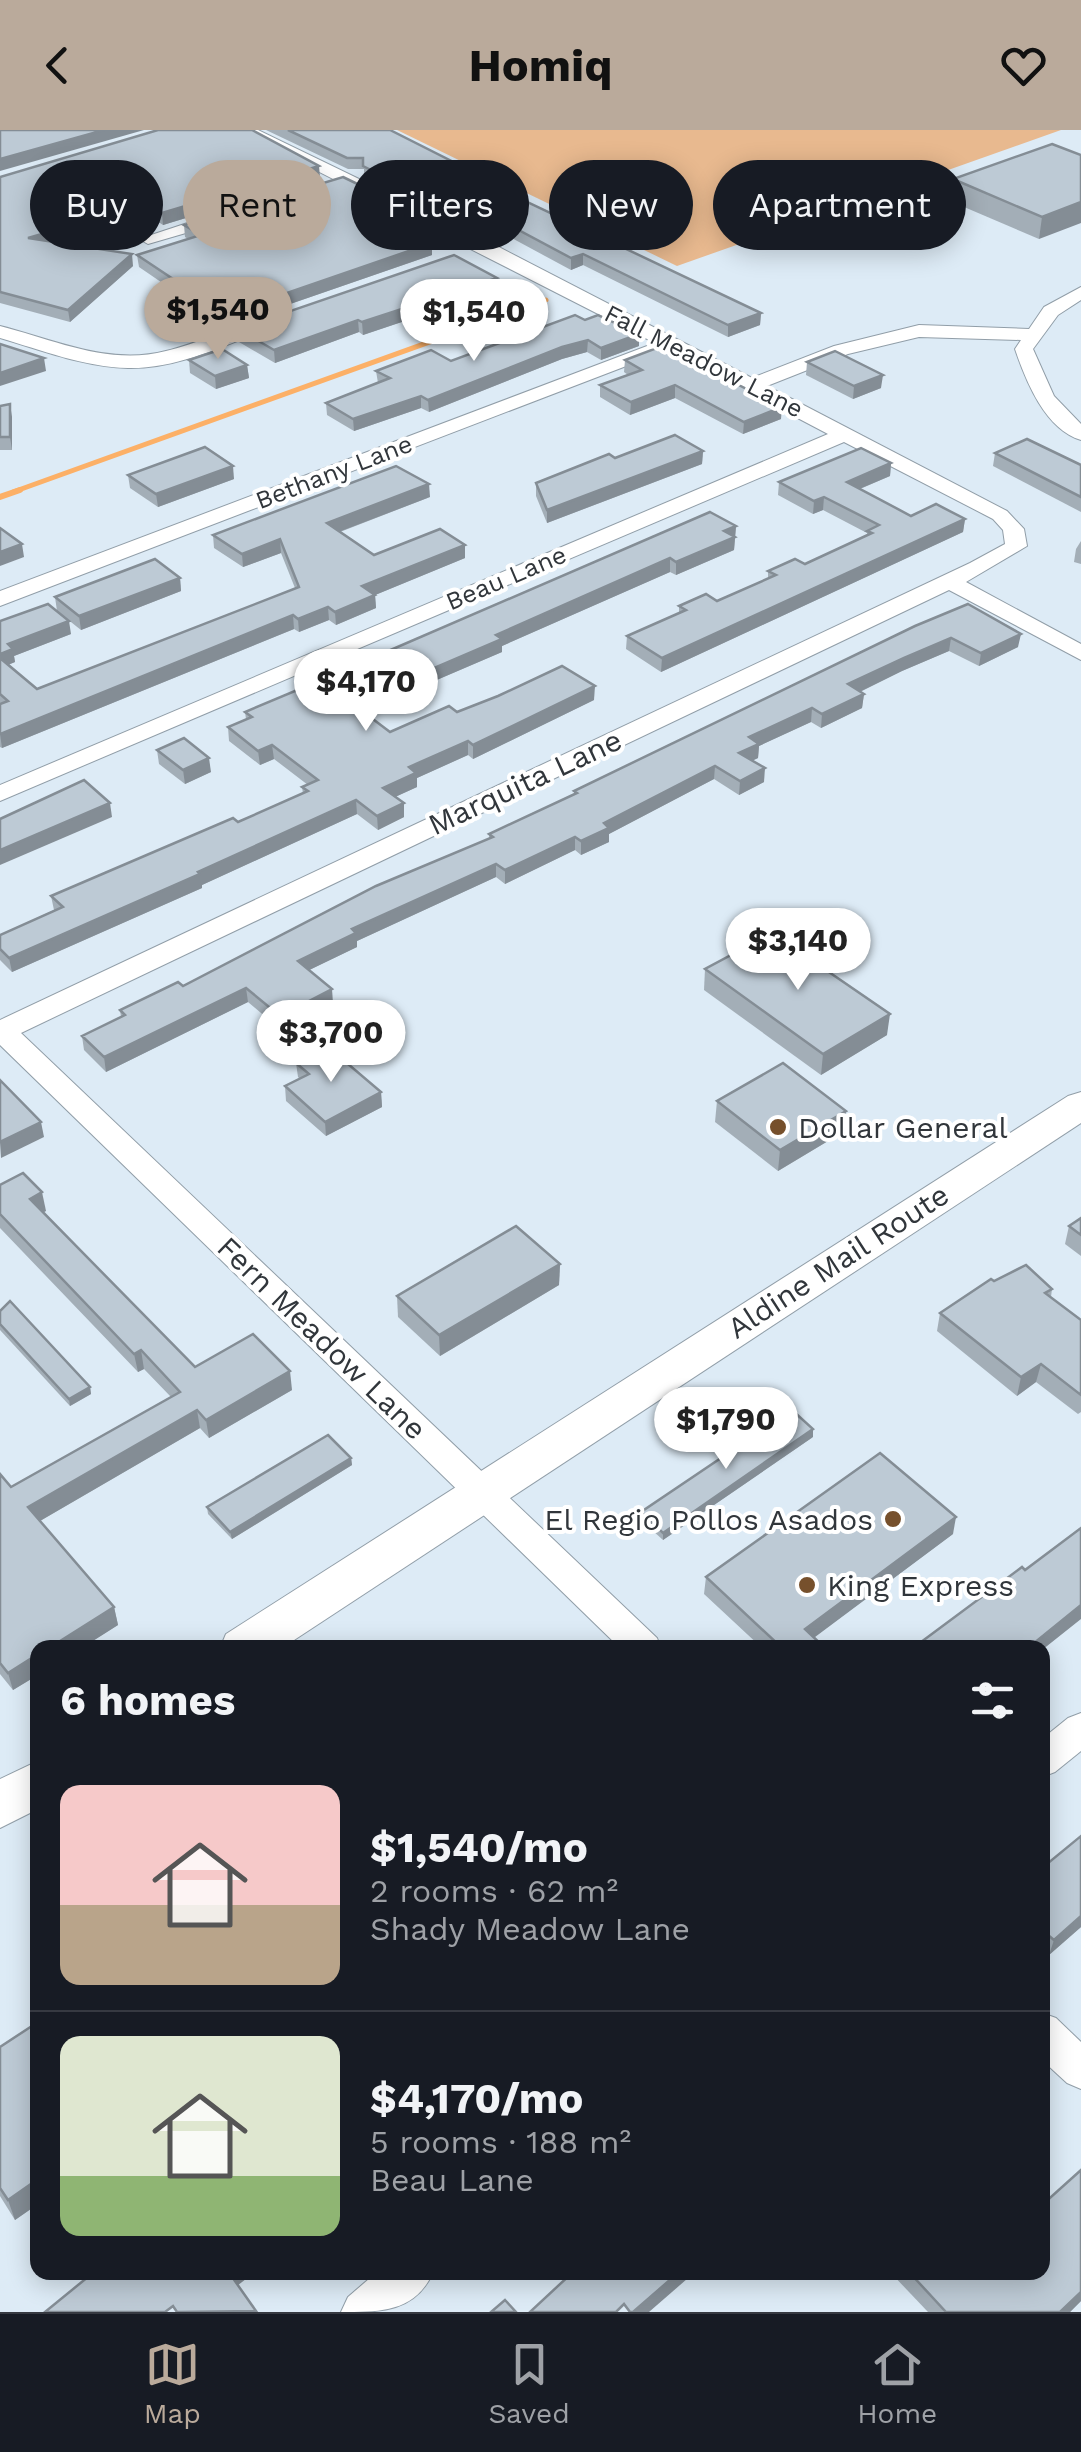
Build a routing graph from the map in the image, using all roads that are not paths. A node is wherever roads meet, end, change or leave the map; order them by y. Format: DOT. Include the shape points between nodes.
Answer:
graph roads {
  1 [pos="244,130"];
  2 [pos="351,177"];
  3 [pos="336,182"];
  4 [pos="1081,292"];
  5 [pos="297,312"];
  6 [pos="0,332"];
  7 [pos="1034,335"];
  8 [pos="668,344"];
  9 [pos="749,386"];
  10 [pos="847,433"];
  11 [pos="1081,434"];
  12 [pos="1000,514"];
  13 [pos="948,581"];
  14 [pos="0,599"];
  15 [pos="1081,653"];
  16 [pos="0,794"];
  17 [pos="1,1031"];
  18 [pos="1081,1105"];
  19 [pos="482,1493"];
  20 [pos="255,1640"];
  21 [pos="636,1640"];
  22 [pos="1081,1730"];
  23 [pos="1050,1755"];
  24 [pos="30,1787"];
  25 [pos="0,1806"];
  26 [pos="1050,2040"];
  27 [pos="1081,2069"];
  28 [pos="402,2280"];
  29 [pos="363,2312"];
  1 -- 3 [label="street, Fall Meadow Lane"];
  2 -- 3 [label="street"];
  3 -- 8 [label="street, Fall Meadow Lane"];
  4 -- 7 [label="street" via="1051,311"];
  5 -- 6 [label="street" via="132,363"];
  7 -- 9 [label="street" via="912,332 841,350"];
  7 -- 11 [label="street" via="1024,349 1037,388"];
  8 -- 9 [label="street, Fall Meadow Lane"];
  8 -- 14 [label="street, Bethany Lane"];
  9 -- 10 [label="street, Fall Meadow Lane"];
  10 -- 12 [label="street, Fall Meadow Lane"];
  10 -- 16 [label="street, Beau Lane"];
  12 -- 13 [label="street, Marquita Lane" via="1016,546"];
  13 -- 15 [label="street"];
  13 -- 17 [label="street, Marquita Lane"];
  17 -- 19 [label="street, Fern Meadow Lane"];
  18 -- 19 [label="main road, Aldine Mail Route"];
  19 -- 20 [label="main road, Aldine Mail Route"];
  19 -- 21 [label="street, Fern Meadow Lane"];
  22 -- 23 [label="street"];
  24 -- 25 [label="main road"];
  26 -- 27 [label="street"];
  28 -- 29 [label="street"];
}
